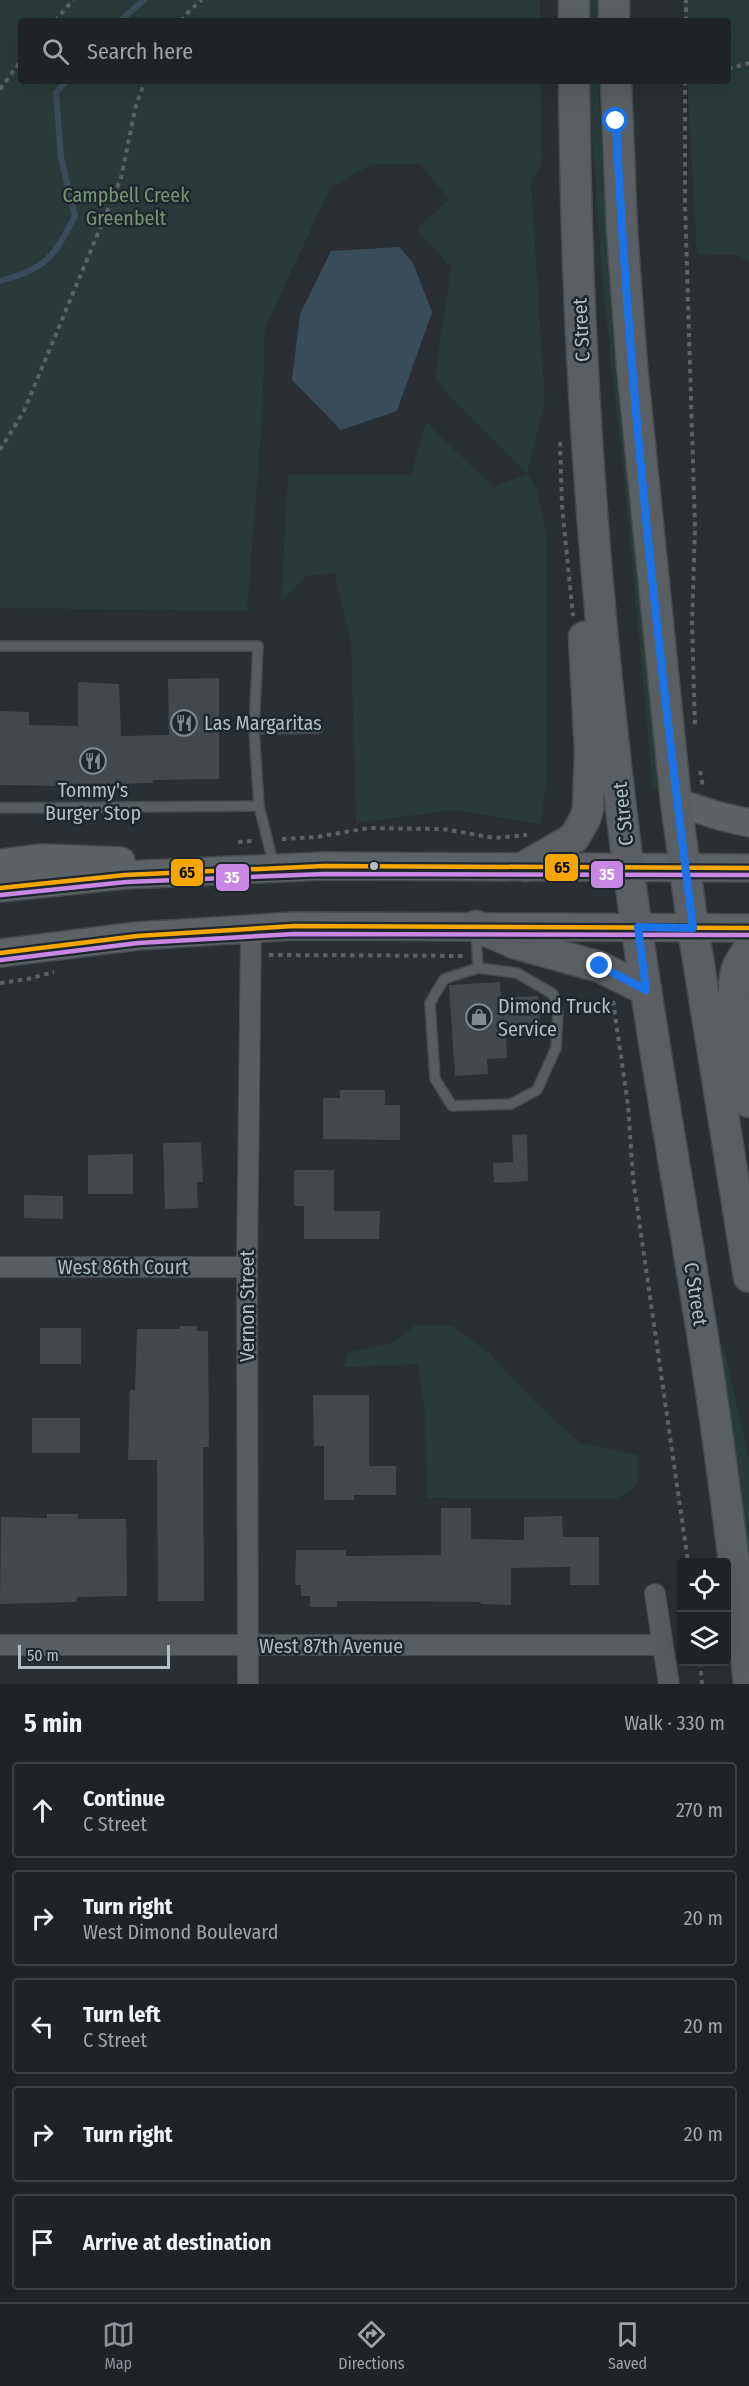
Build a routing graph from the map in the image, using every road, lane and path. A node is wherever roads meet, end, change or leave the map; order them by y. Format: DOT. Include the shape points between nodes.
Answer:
graph roads {
  1 [pos="73,0"];
  2 [pos="202,0"];
  3 [pos="573,0"];
  4 [pos="614,0"];
  5 [pos="686,0"];
  6 [pos="58,18"];
  7 [pos="183,18"];
  8 [pos="574,18"];
  9 [pos="614,18"];
  10 [pos="686,18"];
  11 [pos="749,63"];
  12 [pos="18,65"];
  13 [pos="731,68"];
  14 [pos="144,84"];
  15 [pos="574,84"];
  16 [pos="616,84"];
  17 [pos="685,84"];
  18 [pos="0,89"];
  19 [pos="584,387"];
  20 [pos="0,450"];
  21 [pos="0,646"];
  22 [pos="318,728"];
  23 [pos="254,729"];
  24 [pos="696,730"];
  25 [pos="698,763"];
  26 [pos="704,790"];
  27 [pos="676,802"];
  28 [pos="259,806"];
  29 [pos="0,808"];
  30 [pos="749,823"];
  31 [pos="530,835"];
  32 [pos="267,840"];
  33 [pos="238,842"];
  34 [pos="0,863"];
  35 [pos="526,866"];
  36 [pos="274,867"];
  37 [pos="629,867"];
  38 [pos="686,867"];
  39 [pos="749,868"];
  40 [pos="214,869"];
  41 [pos="0,888"];
  42 [pos="476,926"];
  43 [pos="638,927"];
  44 [pos="693,928"];
  45 [pos="749,928"];
  46 [pos="251,941"];
  47 [pos="749,949"];
  48 [pos="0,953"];
  49 [pos="478,956"];
  50 [pos="478,968"];
  51 [pos="62,969"];
  52 [pos="0,983"];
  53 [pos="646,990"];
  54 [pos="612,996"];
  55 [pos="749,1102"];
  56 [pos="0,1267"];
  57 [pos="247,1267"];
  58 [pos="749,1277"];
  59 [pos="687,1558"];
  60 [pos="655,1594"];
  61 [pos="0,1645"];
  62 [pos="661,1645"];
  63 [pos="248,1646"];
  64 [pos="700,1666"];
  65 [pos="749,1683"];
  66 [pos="248,1684"];
  67 [pos="669,1684"];
  68 [pos="702,1684"];
  1 -- 6 [label="path"];
  2 -- 7 [label="path"];
  3 -- 8 [label="main road"];
  4 -- 9 [label="main road"];
  5 -- 10 [label="path"];
  11 -- 13 [label="path"];
  12 -- 18 [label="path"];
  14 -- 20 [label="path" via="121,178 48,358 24,411"];
  15 -- 19 [label="main road, C Street"];
  16 -- 27 [label="main road" via="632,366"];
  17 -- 24 [label="path"];
  19 -- 35 [label="main road" via="570,470 590,740 588,809 574,838"];
  19 -- 37 [label="main road, C Street" via="601,620"];
  21 -- 23 [label="lane" via="258,646"];
  22 -- 23 [label="lane"];
  23 -- 28 [label="lane"];
  25 -- 26 [label="path"];
  27 -- 30 [label="main road"];
  27 -- 38 [label="main road"];
  28 -- 29 [label="lane"];
  28 -- 32 [label="lane"];
  31 -- 32 [label="path" via="495,838 443,829 369,828"];
  32 -- 33 [label="path"];
  32 -- 36 [label="lane"];
  34 -- 40 [label="main road" via="43,858 118,860"];
  35 -- 36 [label="main road"];
  35 -- 37 [label="main road"];
  36 -- 40 [label="main road"];
  37 -- 38 [label="main road"];
  37 -- 43 [label="main road, C Street"];
  38 -- 39 [label="main road"];
  38 -- 44 [label="main road"];
  40 -- 41 [label="main road"];
  42 -- 43 [label="main road"];
  42 -- 46 [label="main road" via="325,926"];
  42 -- 49 [label="lane"];
  42 -- 53 [label="main road" via="514,943 600,966"];
  43 -- 44 [label="main road"];
  43 -- 53 [label="main road, C Street"];
  44 -- 45 [label="main road"];
  44 -- 58 [label="main road"];
  46 -- 48 [label="main road" via="127,937"];
  46 -- 49 [label="path" via="283,956"];
  46 -- 57 [label="street, Vernon Street"];
  47 -- 55 [label="main road" via="737,967 734,990"];
  49 -- 50 [label="lane"];
  50 -- 50 [label="lane" via="518,973 553,994 558,1012 556,1048 537,1090 511,1104 452,1106 435,1079 430,1003 444,979"];
  51 -- 52 [label="path"];
  53 -- 65 [label="main road, C Street" via="707,1363"];
  54 -- 59 [label="path" via="628,1106 633,1178"];
  56 -- 57 [label="street, West 86th Court"];
  57 -- 63 [label="street, Vernon Street"];
  60 -- 62 [label="street"];
  61 -- 63 [label="street, West 87th Avenue"];
  62 -- 63 [label="street, West 87th Avenue"];
  62 -- 67 [label="street"];
  63 -- 66 [label="street, Vernon Street"];
  64 -- 68 [label="path"];
}
